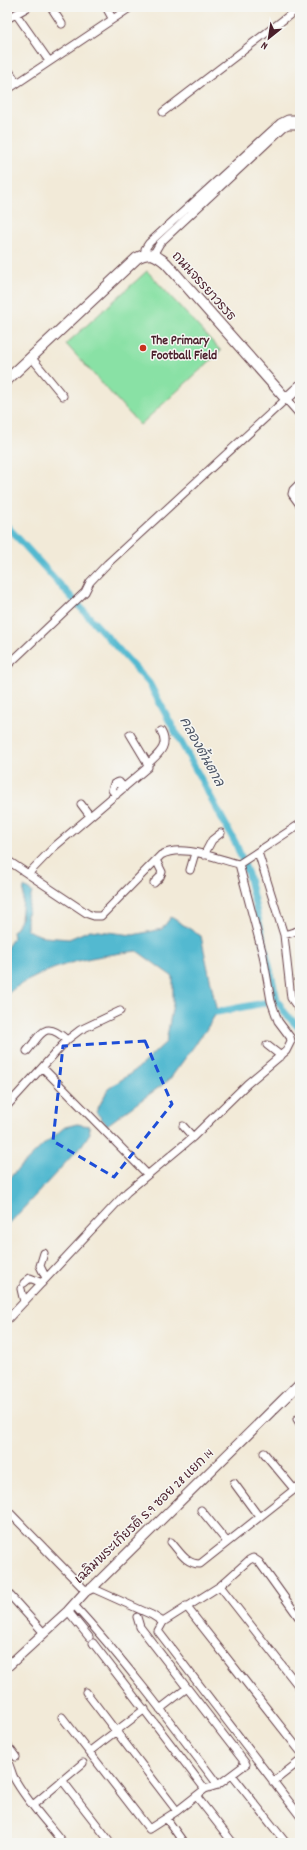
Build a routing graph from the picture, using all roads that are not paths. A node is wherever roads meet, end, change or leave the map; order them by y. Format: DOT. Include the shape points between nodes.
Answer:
graph roads {
  1 [pos="28,7"];
  2 [pos="51,7"];
  3 [pos="106,7"];
  4 [pos="131,7"];
  5 [pos="300,7"];
  6 [pos="16,14"];
  7 [pos="112,18"];
  8 [pos="7,19"];
  9 [pos="62,24"];
  10 [pos="50,60"];
  11 [pos="7,68"];
  12 [pos="17,83"];
  13 [pos="7,90"];
  14 [pos="163,112"];
  15 [pos="300,119"];
  16 [pos="300,125"];
  17 [pos="149,254"];
  18 [pos="31,357"];
  19 [pos="7,380"];
  20 [pos="300,386"];
  21 [pos="63,396"];
  22 [pos="286,399"];
  23 [pos="300,414"];
  24 [pos="300,483"];
  25 [pos="300,505"];
  26 [pos="7,666"];
  27 [pos="161,731"];
  28 [pos="130,734"];
  29 [pos="148,764"];
  30 [pos="80,804"];
  31 [pos="90,816"];
  32 [pos="300,824"];
  33 [pos="221,833"];
  34 [pos="195,853"];
  35 [pos="256,854"];
  36 [pos="204,855"];
  37 [pos="7,860"];
  38 [pos="156,860"];
  39 [pos="241,863"];
  40 [pos="190,870"];
  41 [pos="28,874"];
  42 [pos="154,883"];
  43 [pos="300,930"];
  44 [pos="284,935"];
  45 [pos="120,1011"];
  46 [pos="300,1012"];
  47 [pos="67,1040"];
  48 [pos="267,1046"];
  49 [pos="27,1051"];
  50 [pos="281,1056"];
  51 [pos="43,1068"];
  52 [pos="8,1102"];
  53 [pos="183,1126"];
  54 [pos="193,1137"];
  55 [pos="148,1174"];
  56 [pos="44,1253"];
  57 [pos="44,1281"];
  58 [pos="24,1302"];
  59 [pos="7,1320"];
  60 [pos="300,1383"];
  61 [pos="264,1453"];
  62 [pos="234,1483"];
  63 [pos="297,1487"];
  64 [pos="7,1510"];
  65 [pos="201,1510"];
  66 [pos="259,1517"];
  67 [pos="171,1542"];
  68 [pos="227,1542"];
  69 [pos="220,1586"];
  70 [pos="89,1590"];
  71 [pos="7,1592"];
  72 [pos="186,1606"];
  73 [pos="71,1608"];
  74 [pos="137,1617"];
  75 [pos="300,1619"];
  76 [pos="163,1622"];
  77 [pos="44,1633"];
  78 [pos="7,1667"];
  79 [pos="187,1688"];
  80 [pos="300,1688"];
  81 [pos="145,1691"];
  82 [pos="86,1692"];
  83 [pos="136,1697"];
  84 [pos="145,1709"];
  85 [pos="160,1709"];
  86 [pos="62,1717"];
  87 [pos="174,1727"];
  88 [pos="117,1730"];
  89 [pos="164,1734"];
  90 [pos="7,1746"];
  91 [pos="90,1751"];
  92 [pos="300,1751"];
  93 [pos="16,1756"];
  94 [pos="7,1761"];
  95 [pos="300,1761"];
  96 [pos="82,1763"];
  97 [pos="10,1775"];
  98 [pos="232,1775"];
  99 [pos="62,1780"];
  100 [pos="273,1782"];
  101 [pos="218,1785"];
  102 [pos="205,1789"];
  103 [pos="197,1796"];
  104 [pos="33,1805"];
  105 [pos="177,1811"];
  106 [pos="300,1816"];
  107 [pos="166,1818"];
  108 [pos="180,1842"];
  109 [pos="63,1843"];
  110 [pos="111,1843"];
  111 [pos="233,1843"];
  112 [pos="286,1843"];
  1 -- 6 [label="street"];
  2 -- 9 [label="street"];
  3 -- 7 [label="street"];
  4 -- 7 [label="street"];
  5 -- 14 [label="street"];
  6 -- 8 [label="street"];
  6 -- 10 [label="street"];
  7 -- 10 [label="street"];
  10 -- 12 [label="street"];
  11 -- 12 [label="street"];
  12 -- 13 [label="street"];
  15 -- 17 [label="street" via="288,119 280,123 149,243 145,249"];
  16 -- 17 [label="street" via="284,127"];
  17 -- 18 [label="main road" via="137,258"];
  17 -- 22 [label="main road, ถนนจรรยาวรรธ" via="166,264"];
  18 -- 19 [label="main road"];
  18 -- 21 [label="street"];
  20 -- 22 [label="main road"];
  22 -- 23 [label="street"];
  22 -- 26 [label="street" via="107,564 90,582 85,592"];
  24 -- 25 [label="street" via="292,494"];
  27 -- 29 [label="street" via="165,740 164,747"];
  28 -- 29 [label="street"];
  29 -- 31 [label="street" via="147,769"];
  30 -- 31 [label="street"];
  31 -- 41 [label="street"];
  32 -- 35 [label="street"];
  33 -- 36 [label="street" via="212,840"];
  34 -- 36 [label="street"];
  34 -- 38 [label="street" via="168,851"];
  34 -- 40 [label="street"];
  35 -- 39 [label="street"];
  35 -- 44 [label="street"];
  36 -- 39 [label="street"];
  37 -- 41 [label="street"];
  38 -- 41 [label="street" via="101,916 88,914"];
  38 -- 42 [label="street" via="162,872"];
  39 -- 50 [label="street" via="271,1001 278,1021 291,1041"];
  43 -- 44 [label="street"];
  44 -- 46 [label="street" via="291,998"];
  45 -- 47 [label="street" via="80,1030"];
  47 -- 49 [label="street" via="58,1032 48,1030 42,1032"];
  47 -- 51 [label="street"];
  48 -- 50 [label="street"];
  50 -- 54 [label="street"];
  51 -- 52 [label="street"];
  51 -- 55 [label="street"];
  53 -- 54 [label="street"];
  54 -- 55 [label="street"];
  55 -- 57 [label="street" via="122,1197"];
  56 -- 57 [label="street" via="40,1266"];
  57 -- 58 [label="street"];
  57 -- 58 [label="street" via="30,1278 22,1286"];
  58 -- 59 [label="street"];
  60 -- 70 [label="street, เฉลิมพระเกียรติ ร.9 ซอย 28 แยก 14"];
  61 -- 63 [label="street"];
  62 -- 66 [label="street"];
  63 -- 66 [label="street"];
  64 -- 70 [label="street"];
  65 -- 68 [label="street"];
  66 -- 68 [label="street"];
  67 -- 68 [label="street" via="188,1562 200,1564"];
  69 -- 72 [label="street"];
  69 -- 75 [label="street" via="253,1558 259,1562"];
  69 -- 80 [label="street"];
  70 -- 73 [label="street, เฉลิมพระเกียรติ ร.9 ซอย 28 แยก 14"];
  70 -- 76 [label="street" via="152,1615"];
  71 -- 77 [label="street"];
  72 -- 76 [label="street"];
  72 -- 92 [label="street"];
  73 -- 77 [label="street, เฉลิมพระเกียรติ ร.9 ซอย 28 แยก 14"];
  73 -- 81 [label="street" via="100,1634"];
  73 -- 83 [label="street" via="91,1640"];
  74 -- 79 [label="street" via="140,1627"];
  76 -- 100 [label="street" via="159,1634"];
  77 -- 78 [label="street, เฉลิมพระเกียรติ ร.9 ซอย 28 แยก 14"];
  79 -- 85 [label="street"];
  79 -- 98 [label="street" via="246,1764"];
  81 -- 83 [label="street"];
  81 -- 85 [label="street"];
  82 -- 88 [label="street"];
  83 -- 84 [label="street"];
  84 -- 88 [label="street"];
  84 -- 89 [label="street"];
  85 -- 87 [label="street"];
  86 -- 91 [label="street"];
  87 -- 89 [label="street"];
  87 -- 101 [label="street"];
  88 -- 91 [label="street"];
  88 -- 105 [label="street"];
  89 -- 102 [label="street"];
  90 -- 93 [label="street"];
  91 -- 107 [label="street" via="149,1829"];
  94 -- 97 [label="street"];
  95 -- 100 [label="street"];
  96 -- 99 [label="street"];
  97 -- 104 [label="street"];
  98 -- 101 [label="street"];
  98 -- 112 [label="street"];
  99 -- 104 [label="street"];
  99 -- 110 [label="street"];
  100 -- 106 [label="street"];
  101 -- 102 [label="street"];
  102 -- 103 [label="street"];
  103 -- 105 [label="street"];
  103 -- 111 [label="street"];
  104 -- 109 [label="street"];
  105 -- 107 [label="street"];
  107 -- 108 [label="street"];
}
